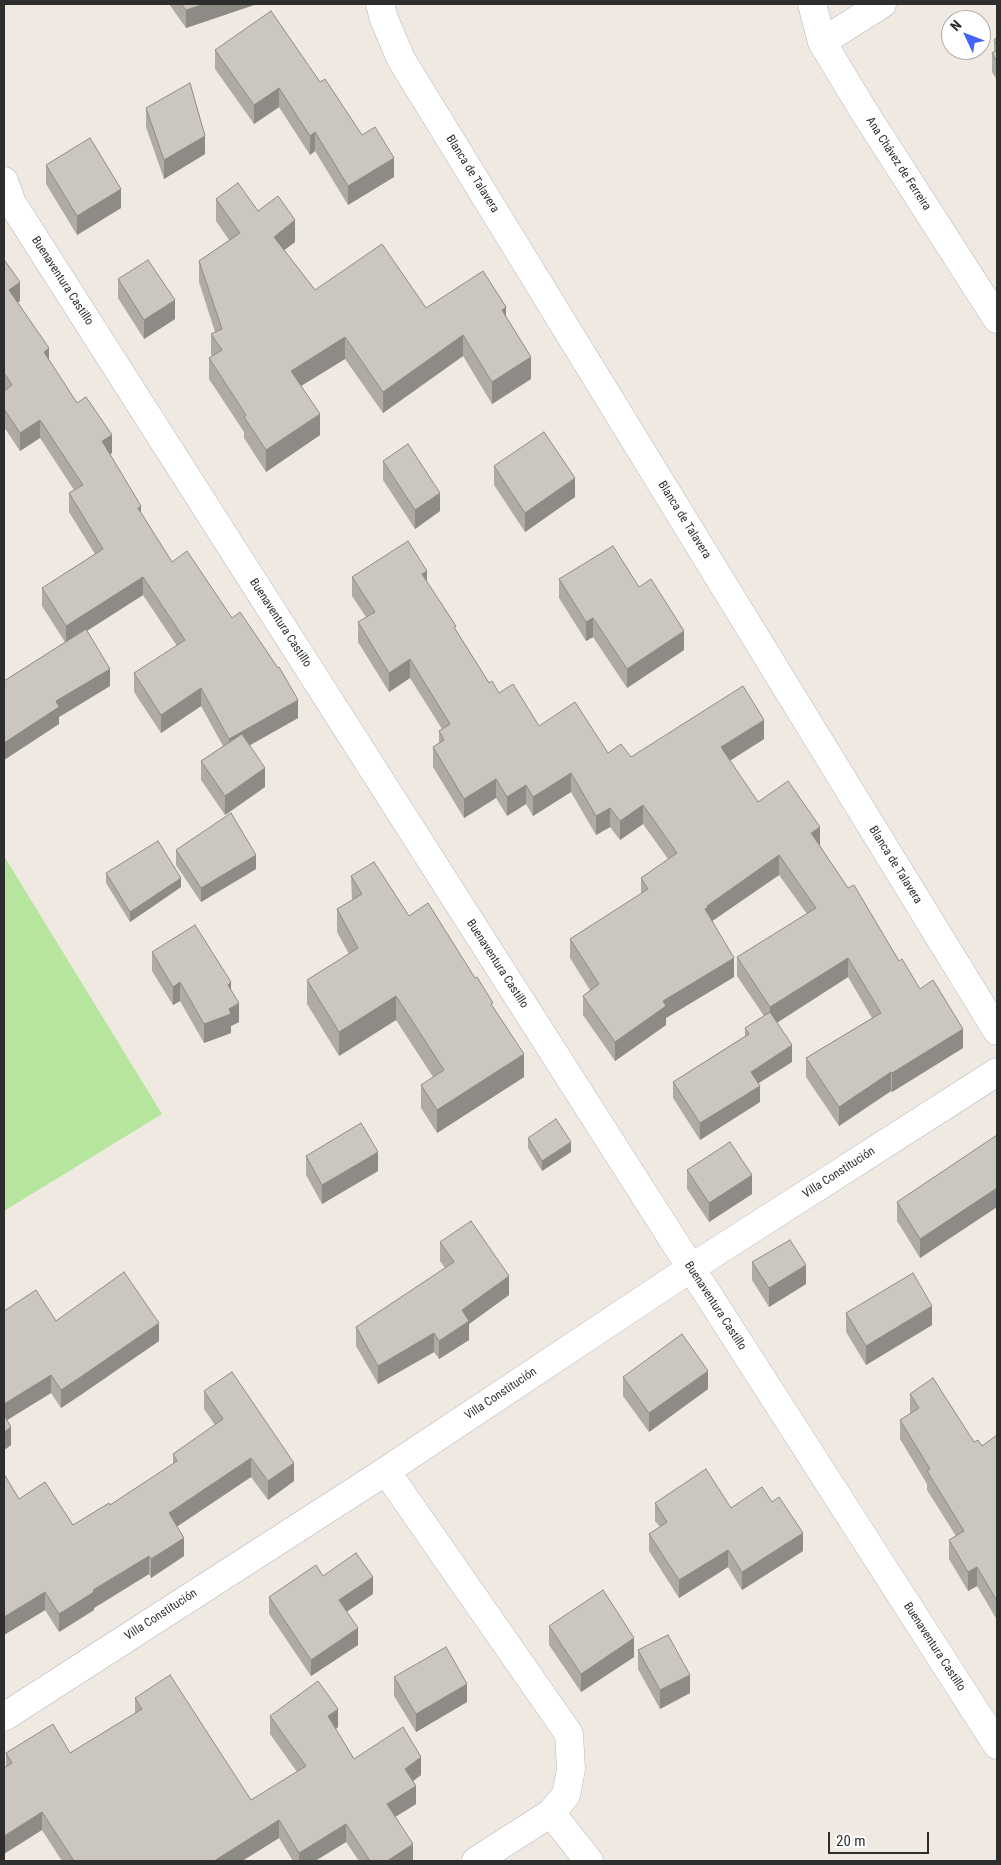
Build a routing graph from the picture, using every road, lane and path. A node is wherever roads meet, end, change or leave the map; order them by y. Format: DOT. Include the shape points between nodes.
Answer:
graph roads {
  1 [pos="380,4"];
  2 [pos="812,4"];
  3 [pos="882,4"];
  4 [pos="822,42"];
  5 [pos="4,181"];
  6 [pos="997,319"];
  7 [pos="997,1031"];
  8 [pos="997,1072"];
  9 [pos="691,1268"];
  10 [pos="386,1471"];
  11 [pos="4,1717"];
  12 [pos="997,1745"];
  13 [pos="550,1813"];
  14 [pos="476,1861"];
  15 [pos="589,1861"];
  1 -- 7 [label="street, Blanca de Talavera" via="400,59"];
  2 -- 4 [label="street, Ana Chávez de Ferreira"];
  3 -- 4 [label="street"];
  4 -- 6 [label="street, Ana Chávez de Ferreira"];
  5 -- 9 [label="street, Buenaventura Castillo" via="12,203"];
  8 -- 9 [label="street, Villa Constitución"];
  9 -- 10 [label="street, Villa Constitución"];
  9 -- 12 [label="street, Buenaventura Castillo"];
  10 -- 11 [label="street, Villa Constitución"];
  10 -- 13 [label="street" via="569,1734 570,1769 566,1796"];
  13 -- 14 [label="street"];
  13 -- 15 [label="street"];
}
